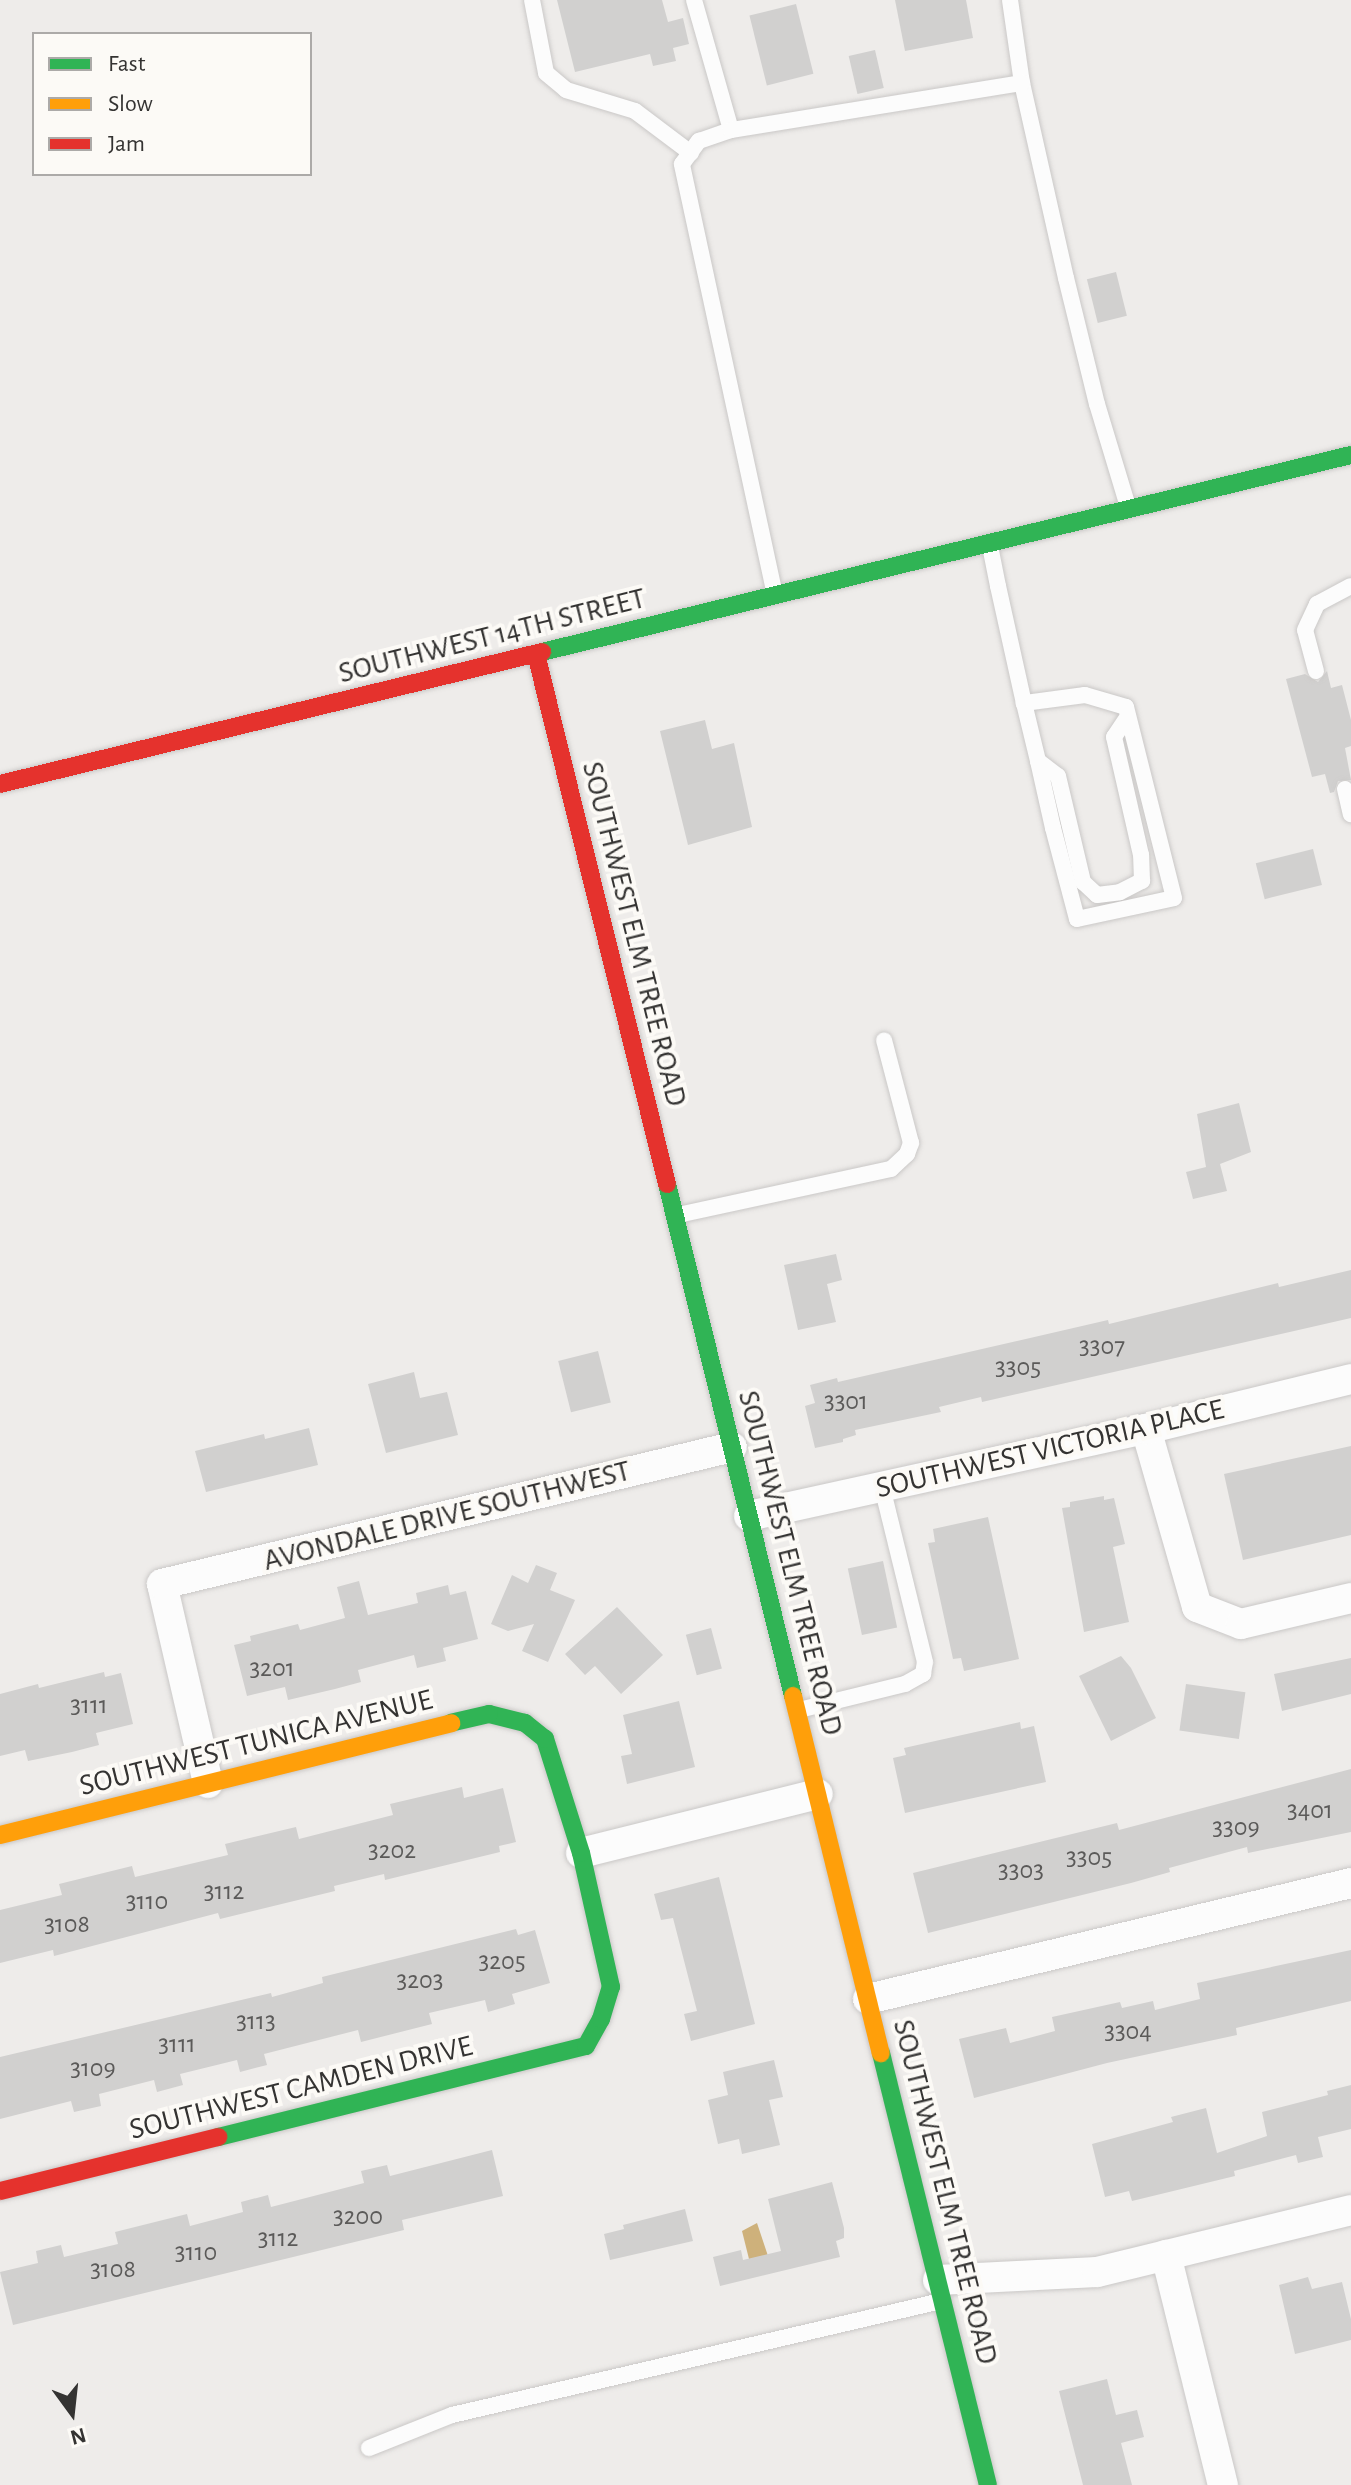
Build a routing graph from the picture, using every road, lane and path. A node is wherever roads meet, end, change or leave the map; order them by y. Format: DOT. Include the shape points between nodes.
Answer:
graph roads {
  1 [pos="532,0"];
  2 [pos="694,0"];
  3 [pos="1010,0"];
  4 [pos="1022,83"];
  5 [pos="731,130"];
  6 [pos="691,153"];
  7 [pos="1351,455"];
  8 [pos="1129,508"];
  9 [pos="993,541"];
  10 [pos="1351,586"];
  11 [pos="775,595"];
  12 [pos="536,654"];
  13 [pos="1316,671"];
  14 [pos="1024,703"];
  15 [pos="1128,716"];
  16 [pos="1038,761"];
  17 [pos="0,784"];
  18 [pos="1345,789"];
  19 [pos="1351,814"];
  20 [pos="884,1040"];
  21 [pos="675,1215"];
  22 [pos="1351,1379"];
  23 [pos="1146,1429"];
  24 [pos="732,1447"];
  25 [pos="882,1487"];
  26 [pos="749,1516"];
  27 [pos="1351,1598"];
  28 [pos="797,1710"];
  29 [pos="208,1783"];
  30 [pos="818,1794"];
  31 [pos="0,1835"];
  32 [pos="581,1853"];
  33 [pos="1351,1883"];
  34 [pos="868,1999"];
  35 [pos="0,2191"];
  36 [pos="1351,2210"];
  37 [pos="1166,2255"];
  38 [pos="940,2290"];
  39 [pos="369,2448"];
  40 [pos="988,2485"];
  41 [pos="1223,2485"];
  1 -- 6 [label="lane" via="546,73 566,90 635,111"];
  2 -- 5 [label="lane"];
  3 -- 4 [label="lane"];
  4 -- 5 [label="lane"];
  4 -- 8 [label="lane" via="1097,404"];
  5 -- 6 [label="lane" via="699,141"];
  6 -- 11 [label="lane" via="682,164 688,198"];
  7 -- 8 [label="street, SOUTHWEST 14TH STREET"];
  8 -- 9 [label="street, SOUTHWEST 14TH STREET"];
  9 -- 11 [label="street, SOUTHWEST 14TH STREET"];
  9 -- 14 [label="lane"];
  10 -- 13 [label="lane" via="1317,604 1305,630"];
  11 -- 12 [label="street, SOUTHWEST 14TH STREET"];
  12 -- 17 [label="street, SOUTHWEST 14TH STREET"];
  12 -- 21 [label="street, SOUTHWEST ELM TREE ROAD"];
  14 -- 15 [label="lane" via="1085,695 1126,707"];
  14 -- 16 [label="lane"];
  15 -- 16 [label="lane" via="1114,737 1142,881 1120,892 1097,895 1083,882 1058,776"];
  15 -- 16 [label="lane" via="1174,898 1077,919"];
  18 -- 19 [label="lane"];
  20 -- 21 [label="lane" via="911,1143 891,1169"];
  21 -- 24 [label="street, SOUTHWEST ELM TREE ROAD"];
  22 -- 23 [label="street, SOUTHWEST VICTORIA PLACE"];
  23 -- 25 [label="street, SOUTHWEST VICTORIA PLACE"];
  23 -- 27 [label="street" via="1197,1607 1241,1624"];
  24 -- 26 [label="street, SOUTHWEST ELM TREE ROAD"];
  24 -- 29 [label="street, AVONDALE DRIVE SOUTHWEST" via="162,1584"];
  25 -- 26 [label="street, SOUTHWEST VICTORIA PLACE"];
  25 -- 28 [label="lane" via="925,1662 923,1674 905,1684"];
  26 -- 28 [label="street, SOUTHWEST ELM TREE ROAD"];
  28 -- 30 [label="street, SOUTHWEST ELM TREE ROAD"];
  29 -- 31 [label="street, SOUTHWEST TUNICA AVENUE"];
  29 -- 32 [label="street, SOUTHWEST TUNICA AVENUE" via="489,1714 525,1723 545,1739"];
  30 -- 32 [label="street"];
  30 -- 34 [label="street, SOUTHWEST ELM TREE ROAD"];
  32 -- 35 [label="street, SOUTHWEST CAMDEN DRIVE" via="611,1987 586,2046"];
  33 -- 34 [label="street"];
  34 -- 38 [label="street, SOUTHWEST ELM TREE ROAD"];
  36 -- 37 [label="street"];
  37 -- 38 [label="street" via="1097,2272"];
  37 -- 41 [label="street"];
  38 -- 39 [label="lane" via="452,2415"];
  38 -- 40 [label="street, SOUTHWEST ELM TREE ROAD"];
}
